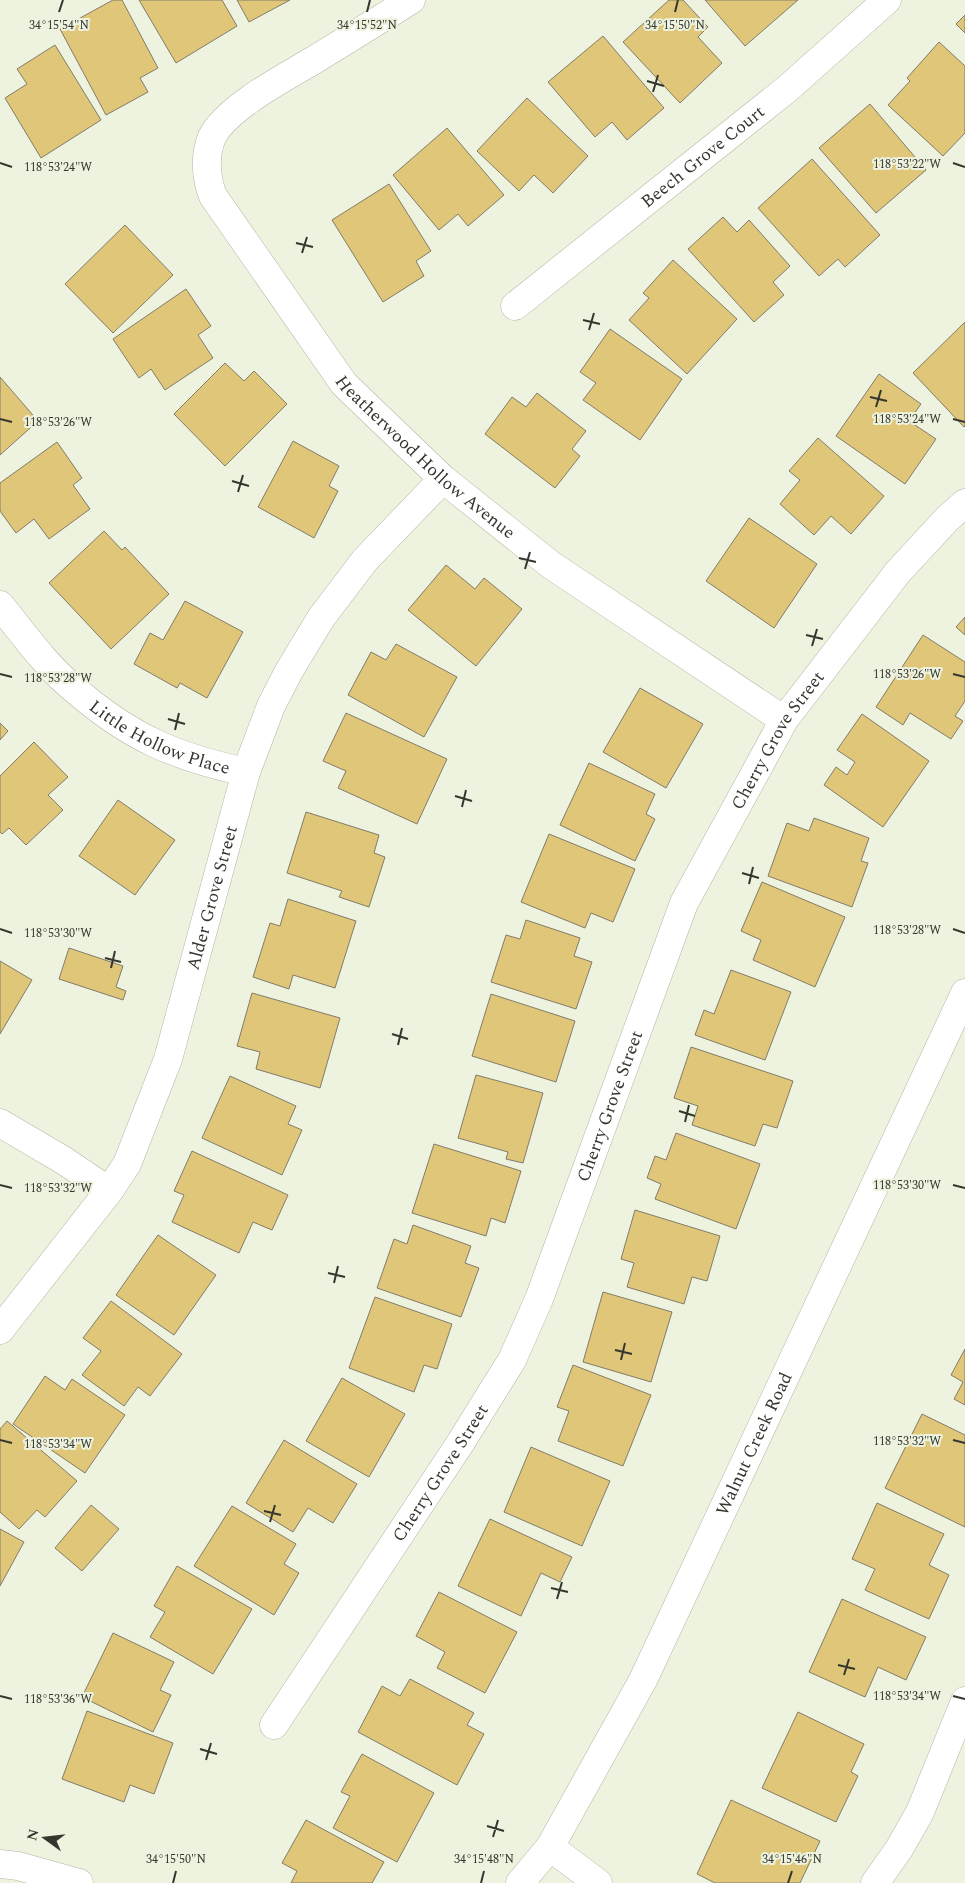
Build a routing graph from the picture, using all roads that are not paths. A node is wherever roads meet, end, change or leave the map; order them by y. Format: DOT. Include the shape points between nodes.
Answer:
graph roads {
  1 [pos="412,0"];
  2 [pos="886,0"];
  3 [pos="515,306"];
  4 [pos="443,479"];
  5 [pos="965,503"];
  6 [pos="0,605"];
  7 [pos="784,720"];
  8 [pos="246,772"];
  9 [pos="965,993"];
  10 [pos="0,1123"];
  11 [pos="109,1191"];
  12 [pos="0,1330"];
  13 [pos="965,1701"];
  14 [pos="274,1725"];
  15 [pos="550,1847"];
  16 [pos="0,1864"];
  17 [pos="78,1883"];
  18 [pos="520,1883"];
  19 [pos="598,1883"];
  20 [pos="875,1883"];
  1 -- 4 [label="street, Heatherwood Hollow Avenue" via="251,98 223,122 208,150 208,184 232,228 344,384"];
  2 -- 3 [label="street, Beech Grove Court" via="787,89"];
  4 -- 7 [label="street, Heatherwood Hollow Avenue" via="551,565"];
  4 -- 8 [label="street, Alder Grove Street" via="365,560 321,618 289,670"];
  5 -- 7 [label="street, Cherry Grove Street" via="898,572"];
  6 -- 8 [label="street, Little Hollow Place" via="72,688 121,726 199,762"];
  7 -- 14 [label="street, Cherry Grove Street" via="684,903 672,931 539,1299 512,1360"];
  8 -- 11 [label="street, Alder Grove Street" via="168,1059 127,1164"];
  9 -- 15 [label="street, Walnut Creek Road" via="643,1680"];
  10 -- 11 [label="street"];
  11 -- 12 [label="street, Alder Grove Street"];
  13 -- 20 [label="street" via="920,1812"];
  15 -- 18 [label="street, Walnut Creek Road"];
  15 -- 19 [label="street"];
  16 -- 17 [label="street"];
}
